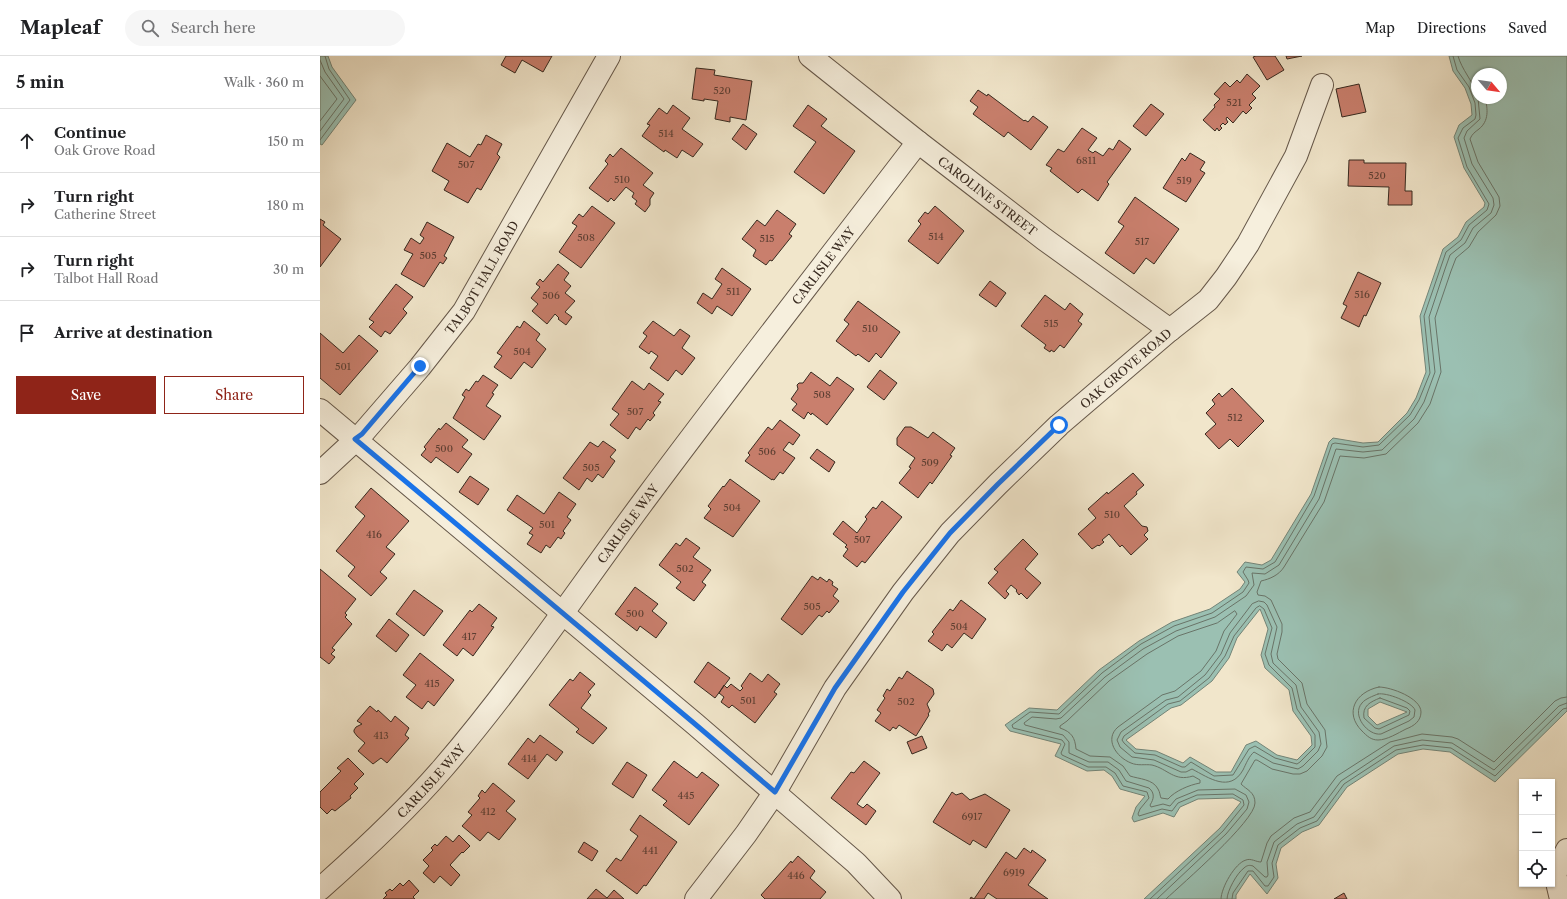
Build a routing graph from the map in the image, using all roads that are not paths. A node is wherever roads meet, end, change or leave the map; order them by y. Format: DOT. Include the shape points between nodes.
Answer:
graph roads {
  1 [pos="626,56"];
  2 [pos="810,56"];
  3 [pos="605,63"];
  4 [pos="1322,85"];
  5 [pos="918,142"];
  6 [pos="1170,330"];
  7 [pos="320,410"];
  8 [pos="355,439"];
  9 [pos="320,472"];
  10 [pos="563,613"];
  11 [pos="775,792"];
  12 [pos="1567,850"];
  13 [pos="320,890"];
  14 [pos="696,899"];
  15 [pos="890,899"];
  16 [pos="1561,899"];
  1 -- 3 [label="street"];
  2 -- 5 [label="street, CAROLINE STREET"];
  3 -- 8 [label="street, TALBOT HALL ROAD" via="464,311 420,366"];
  4 -- 6 [label="street, OAK GROVE ROAD" via="1296,156 1248,244 1208,300"];
  5 -- 6 [label="street, CAROLINE STREET" via="1044,239"];
  5 -- 10 [label="street, CARLISLE WAY" via="646,498"];
  6 -- 11 [label="street, OAK GROVE ROAD" via="1059,425 950,533 903,592 835,688"];
  7 -- 8 [label="street"];
  8 -- 9 [label="street, TALBOT HALL ROAD"];
  8 -- 10 [label="street"];
  10 -- 11 [label="street"];
  10 -- 13 [label="street, CARLISLE WAY" via="520,672 443,767 370,845"];
  11 -- 14 [label="street, OAK GROVE ROAD"];
  11 -- 15 [label="street" via="856,863"];
  12 -- 16 [label="street" via="1554,874"];
}
